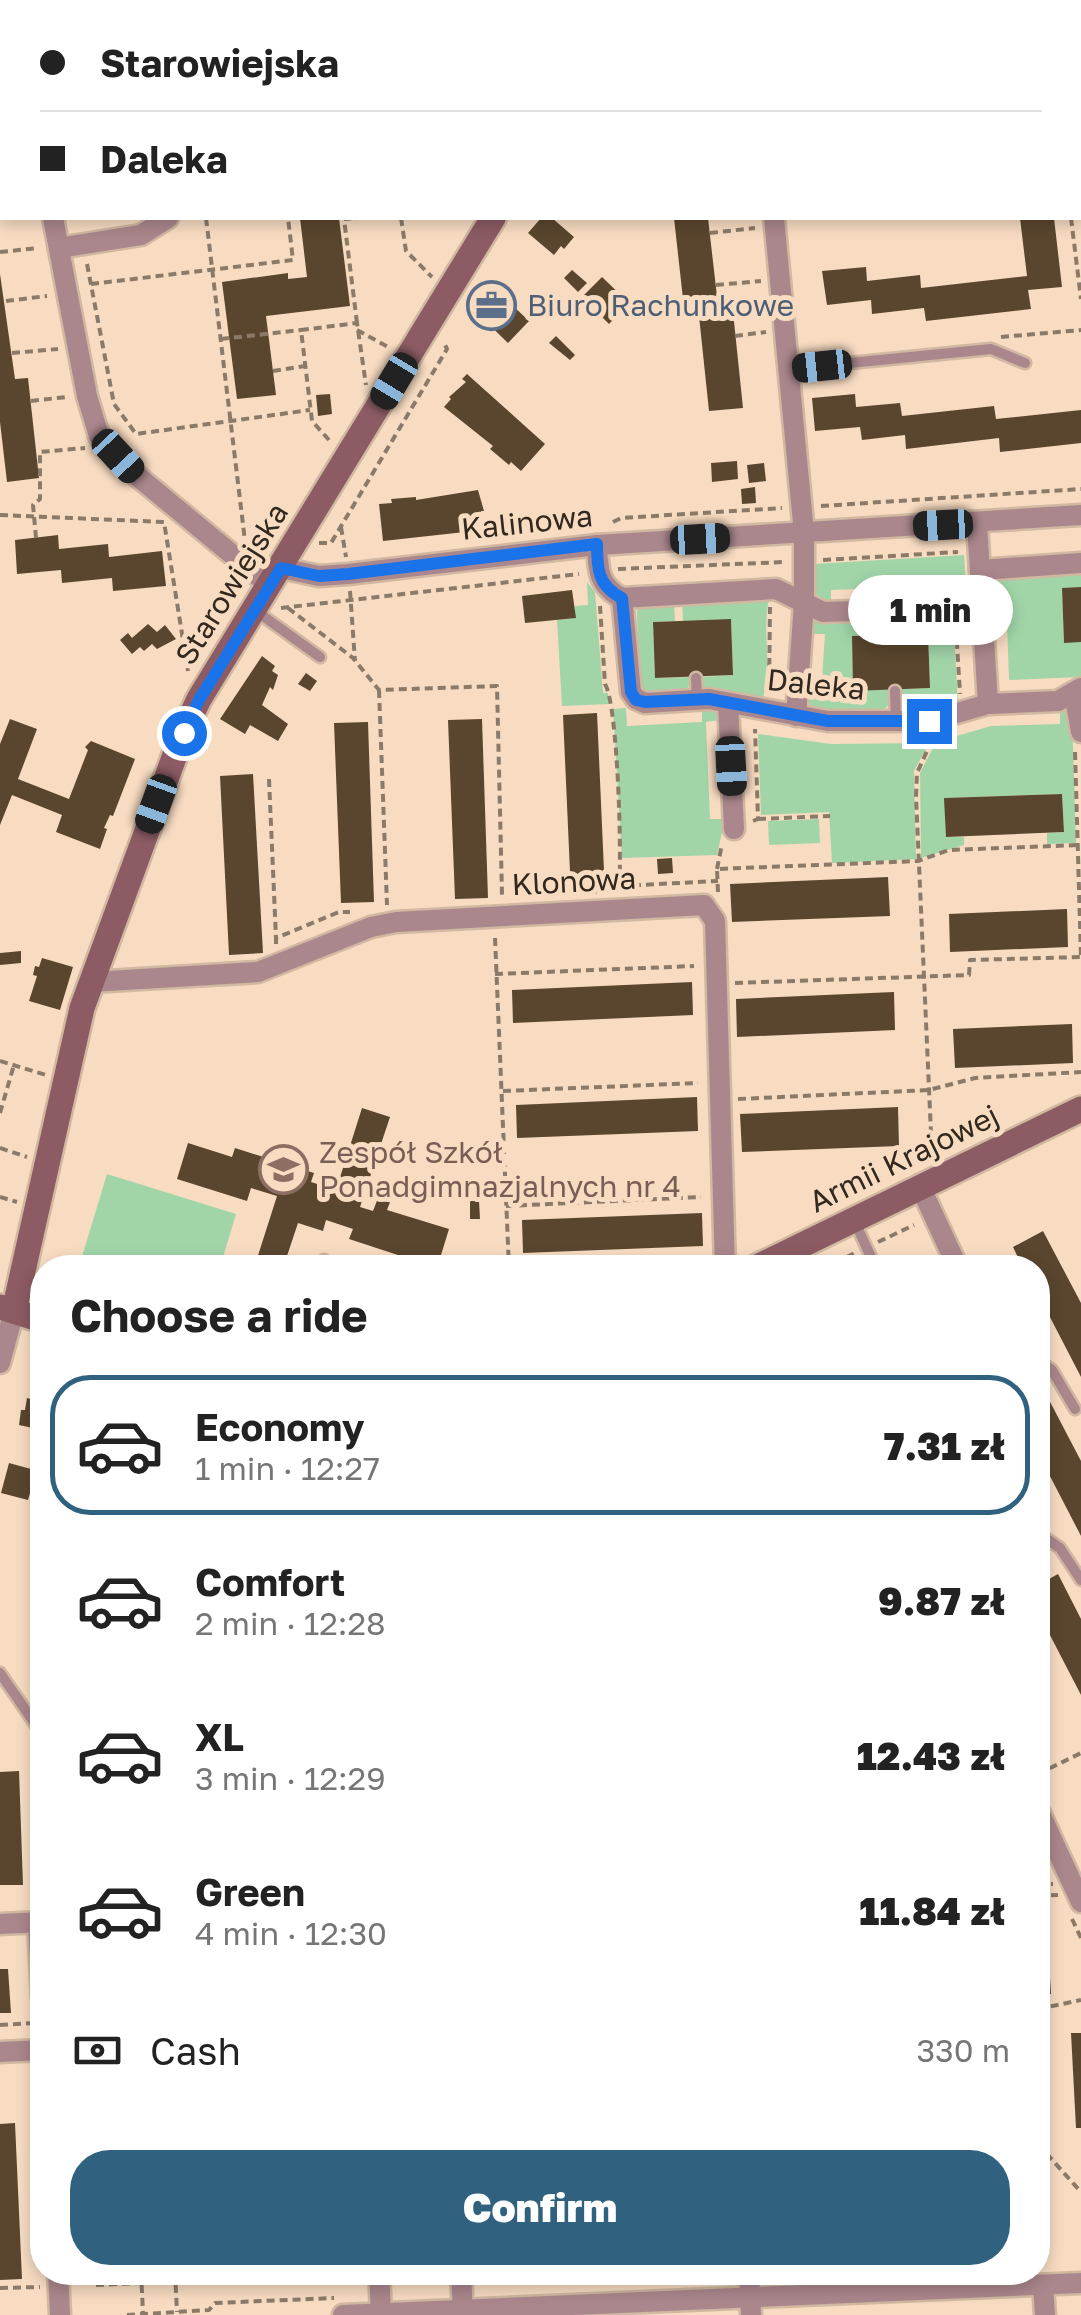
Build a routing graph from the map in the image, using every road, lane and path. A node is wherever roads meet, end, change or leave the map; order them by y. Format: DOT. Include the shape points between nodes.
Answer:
graph roads {
  1 [pos="53,220"];
  2 [pos="165,220"];
  3 [pos="206,220"];
  4 [pos="288,220"];
  5 [pos="344,220"];
  6 [pos="401,220"];
  7 [pos="492,220"];
  8 [pos="1071,220"];
  9 [pos="767,222"];
  10 [pos="710,233"];
  11 [pos="84,244"];
  12 [pos="51,248"];
  13 [pos="0,252"];
  14 [pos="212,269"];
  15 [pos="442,279"];
  16 [pos="765,280"];
  17 [pos="91,284"];
  18 [pos="716,285"];
  19 [pos="1080,291"];
  20 [pos="52,295"];
  21 [pos="6,300"];
  22 [pos="1081,300"];
  23 [pos="431,319"];
  24 [pos="357,327"];
  25 [pos="301,330"];
  26 [pos="771,332"];
  27 [pos="736,336"];
  28 [pos="221,339"];
  29 [pos="62,348"];
  30 [pos="397,352"];
  31 [pos="12,353"];
  32 [pos="1025,363"];
  33 [pos="305,366"];
  34 [pos="789,369"];
  35 [pos="273,370"];
  36 [pos="374,389"];
  37 [pos="71,397"];
  38 [pos="31,401"];
  39 [pos="310,410"];
  40 [pos="231,421"];
  41 [pos="338,426"];
  42 [pos="90,448"];
  43 [pos="1081,489"];
  44 [pos="289,505"];
  45 [pos="801,507"];
  46 [pos="0,514"];
  47 [pos="34,514"];
  48 [pos="1081,515"];
  49 [pos="977,523"];
  50 [pos="608,525"];
  51 [pos="341,526"];
  52 [pos="804,533"];
  53 [pos="36,538"];
  54 [pos="310,543"];
  55 [pos="597,544"];
  56 [pos="966,551"];
  57 [pos="240,556"];
  58 [pos="805,561"];
  59 [pos="1081,562"];
  60 [pos="980,570"];
  61 [pos="598,571"];
  62 [pos="348,574"];
  63 [pos="275,577"];
  64 [pos="776,589"];
  65 [pos="622,598"];
  66 [pos="351,601"];
  67 [pos="804,603"];
  68 [pos="982,607"];
  69 [pos="288,608"];
  70 [pos="955,608"];
  71 [pos="261,615"];
  72 [pos="320,657"];
  73 [pos="356,662"];
  74 [pos="188,672"];
  75 [pos="379,690"];
  76 [pos="1077,691"];
  77 [pos="895,692"];
  78 [pos="728,704"];
  79 [pos="988,704"];
  80 [pos="760,710"];
  81 [pos="961,712"];
  82 [pos="796,716"];
  83 [pos="896,721"];
  84 [pos="929,721"];
  85 [pos="1081,732"];
  86 [pos="1075,753"];
  87 [pos="269,779"];
  88 [pos="830,816"];
  89 [pos="758,818"];
  90 [pos="734,829"];
  91 [pos="1079,845"];
  92 [pos="918,861"];
  93 [pos="717,869"];
  94 [pos="718,881"];
  95 [pos="620,886"];
  96 [pos="718,898"];
  97 [pos="616,901"];
  98 [pos="503,909"];
  99 [pos="355,912"];
  100 [pos="388,913"];
  101 [pos="495,928"];
  102 [pos="276,938"];
  103 [pos="1081,958"];
  104 [pos="278,965"];
  105 [pos="694,966"];
  106 [pos="496,974"];
  107 [pos="924,977"];
  108 [pos="91,982"];
  109 [pos="721,983"];
  110 [pos="0,1060"];
  111 [pos="14,1065"];
  112 [pos="1081,1072"];
  113 [pos="55,1078"];
  114 [pos="712,1082"];
  115 [pos="928,1090"];
  116 [pos="501,1091"];
  117 [pos="728,1100"];
  118 [pos="1081,1109"];
  119 [pos="0,1113"];
  120 [pos="0,1148"];
  121 [pos="37,1160"];
  122 [pos="926,1175"];
  123 [pos="0,1197"];
  124 [pos="713,1197"];
  125 [pos="26,1205"];
  126 [pos="506,1206"];
  127 [pos="854,1219"];
  128 [pos="926,1219"];
  129 [pos="867,1247"];
  130 [pos="508,1255"];
  131 [pos="725,1255"];
  132 [pos="781,1255"];
  133 [pos="851,1255"];
  134 [pos="870,1255"];
  135 [pos="954,1255"];
  136 [pos="7,1309"];
  137 [pos="0,1363"];
  138 [pos="1050,1369"];
  139 [pos="1075,1409"];
  140 [pos="1050,1541"];
  141 [pos="1080,1580"];
  142 [pos="0,1673"];
  143 [pos="30,1717"];
  144 [pos="1081,1753"];
  145 [pos="1050,1768"];
  146 [pos="1050,1853"];
  147 [pos="1081,1902"];
  148 [pos="30,1922"];
  149 [pos="0,1924"];
  150 [pos="1081,2000"];
  151 [pos="1050,2006"];
  152 [pos="30,2023"];
  153 [pos="0,2025"];
  154 [pos="30,2051"];
  155 [pos="0,2052"];
  156 [pos="1050,2157"];
  157 [pos="1081,2192"];
  158 [pos="1081,2283"];
  159 [pos="30,2284"];
  160 [pos="55,2285"];
  161 [pos="141,2285"];
  162 [pos="175,2285"];
  163 [pos="380,2285"];
  164 [pos="462,2285"];
  165 [pos="1044,2285"];
  166 [pos="1050,2285"];
  167 [pos="0,2288"];
  168 [pos="340,2306"];
  169 [pos="750,2306"];
  170 [pos="176,2312"];
  171 [pos="463,2312"];
  172 [pos="381,2313"];
  173 [pos="143,2314"];
  174 [pos="60,2315"];
  175 [pos="128,2315"];
  176 [pos="1045,2315"];
  1 -- 12 [label="street, Kalinowa"];
  2 -- 11 [label="street" via="141,235"];
  3 -- 14 [label="path"];
  4 -- 14 [label="path" via="293,260"];
  5 -- 24 [label="path"];
  6 -- 15 [label="path" via="410,258"];
  7 -- 23 [label="street, Starowiejska"];
  8 -- 19 [label="path"];
  9 -- 10 [label="path"];
  9 -- 34 [label="street"];
  11 -- 12 [label="street"];
  11 -- 17 [label="path"];
  12 -- 13 [label="path"];
  12 -- 57 [label="street, Kalinowa" via="99,436 136,475"];
  14 -- 17 [label="path"];
  14 -- 28 [label="path"];
  16 -- 18 [label="path"];
  17 -- 40 [label="path" via="114,404 136,434"];
  19 -- 22 [label="path"];
  20 -- 21 [label="path"];
  23 -- 51 [label="path" via="443,327 439,335 447,349"];
  23 -- 63 [label="street, Starowiejska"];
  24 -- 25 [label="path"];
  24 -- 30 [label="path"];
  24 -- 36 [label="path" via="364,384"];
  25 -- 28 [label="path"];
  25 -- 33 [label="path"];
  26 -- 27 [label="path"];
  28 -- 40 [label="path"];
  29 -- 31 [label="path"];
  32 -- 34 [label="lane" via="991,349"];
  33 -- 35 [label="path"];
  33 -- 39 [label="path"];
  34 -- 45 [label="street"];
  37 -- 38 [label="path"];
  39 -- 40 [label="path"];
  39 -- 41 [label="path" via="329,440"];
  40 -- 57 [label="path" via="245,541"];
  42 -- 47 [label="path" via="40,452 43,486"];
  43 -- 45 [label="path"];
  44 -- 57 [label="path" via="259,554"];
  45 -- 50 [label="path" via="621,518"];
  45 -- 52 [label="street"];
  46 -- 47 [label="path"];
  47 -- 53 [label="path"];
  47 -- 74 [label="path" via="164,522"];
  48 -- 49 [label="street, Kalinowa"];
  49 -- 52 [label="street, Kalinowa"];
  49 -- 60 [label="street"];
  51 -- 54 [label="path" via="331,543"];
  51 -- 62 [label="path"];
  52 -- 55 [label="street, Kalinowa"];
  52 -- 58 [label="street"];
  55 -- 61 [label="street"];
  55 -- 62 [label="street, Kalinowa"];
  56 -- 58 [label="path"];
  57 -- 63 [label="street, Kalinowa"];
  58 -- 61 [label="path"];
  58 -- 67 [label="street"];
  59 -- 60 [label="street"];
  60 -- 68 [label="street"];
  61 -- 65 [label="street" via="608,591"];
  61 -- 66 [label="path"];
  61 -- 95 [label="path"];
  62 -- 63 [label="street, Kalinowa"];
  62 -- 66 [label="path"];
  63 -- 71 [label="street, Starowiejska"];
  64 -- 65 [label="street"];
  64 -- 67 [label="street"];
  64 -- 80 [label="path" via="769,610 771,686"];
  65 -- 78 [label="street, Daleka" via="636,700 696,688"];
  66 -- 69 [label="path"];
  66 -- 73 [label="path"];
  67 -- 70 [label="street" via="823,612"];
  67 -- 82 [label="street"];
  68 -- 70 [label="street"];
  68 -- 79 [label="street"];
  69 -- 71 [label="path"];
  69 -- 73 [label="path"];
  70 -- 81 [label="path"];
  71 -- 72 [label="lane"];
  71 -- 108 [label="street, Starowiejska" via="199,700"];
  73 -- 75 [label="path"];
  75 -- 98 [label="path" via="497,686"];
  75 -- 100 [label="path"];
  76 -- 79 [label="street, Daleka" via="1058,702"];
  76 -- 85 [label="street"];
  77 -- 83 [label="lane"];
  78 -- 80 [label="street, Daleka"];
  78 -- 90 [label="street"];
  79 -- 81 [label="street, Daleka"];
  80 -- 82 [label="street, Daleka"];
  80 -- 89 [label="path"];
  81 -- 84 [label="street, Daleka"];
  82 -- 83 [label="street, Daleka"];
  83 -- 84 [label="street, Daleka"];
  84 -- 92 [label="path" via="932,745 917,773"];
  86 -- 91 [label="path"];
  87 -- 102 [label="path"];
  88 -- 89 [label="path"];
  89 -- 90 [label="path"];
  90 -- 93 [label="path" via="727,829"];
  91 -- 92 [label="path" via="949,850"];
  91 -- 103 [label="path"];
  92 -- 93 [label="path"];
  92 -- 107 [label="path"];
  93 -- 94 [label="path"];
  94 -- 95 [label="path"];
  94 -- 96 [label="path"];
  95 -- 97 [label="path"];
  99 -- 102 [label="path" via="339,912"];
  101 -- 106 [label="path"];
  102 -- 104 [label="path"];
  103 -- 107 [label="path" via="970,960 969,975"];
  104 -- 108 [label="street, Klonowa" via="258,972"];
  104 -- 131 [label="street, Klonowa" via="396,922 704,905 715,920"];
  105 -- 106 [label="path"];
  106 -- 116 [label="path"];
  107 -- 109 [label="path"];
  107 -- 115 [label="path"];
  108 -- 136 [label="street, Starowiejska"];
  110 -- 111 [label="path"];
  111 -- 113 [label="path"];
  111 -- 119 [label="path"];
  112 -- 115 [label="path" via="975,1078"];
  114 -- 116 [label="path"];
  115 -- 117 [label="path"];
  115 -- 122 [label="path"];
  116 -- 126 [label="path"];
  118 -- 122 [label="street, Armii Krajowej"];
  120 -- 121 [label="path"];
  122 -- 127 [label="street, Armii Krajowej"];
  122 -- 135 [label="street"];
  123 -- 125 [label="path"];
  124 -- 126 [label="path"];
  126 -- 130 [label="path"];
  127 -- 129 [label="lane"];
  127 -- 132 [label="street, Armii Krajowej"];
  128 -- 129 [label="path"];
  129 -- 133 [label="path"];
  129 -- 134 [label="lane"];
  136 -- 137 [label="street, Starowiejska"];
  138 -- 139 [label="lane"];
  140 -- 141 [label="lane"];
  142 -- 143 [label="lane"];
  144 -- 145 [label="path"];
  146 -- 147 [label="street"];
  148 -- 149 [label="street"];
  150 -- 151 [label="path"];
  152 -- 153 [label="path"];
  154 -- 155 [label="street"];
  156 -- 157 [label="path"];
  158 -- 166 [label="street"];
  159 -- 167 [label="path"];
  160 -- 174 [label="street"];
  161 -- 173 [label="path"];
  162 -- 170 [label="path"];
  163 -- 172 [label="street"];
  164 -- 171 [label="street"];
  165 -- 169 [label="street"];
  165 -- 176 [label="street"];
  168 -- 170 [label="path" via="215,2303 210,2310"];
  168 -- 172 [label="street"];
  169 -- 171 [label="street"];
  170 -- 173 [label="path"];
  171 -- 172 [label="street"];
  173 -- 175 [label="path"];
}
